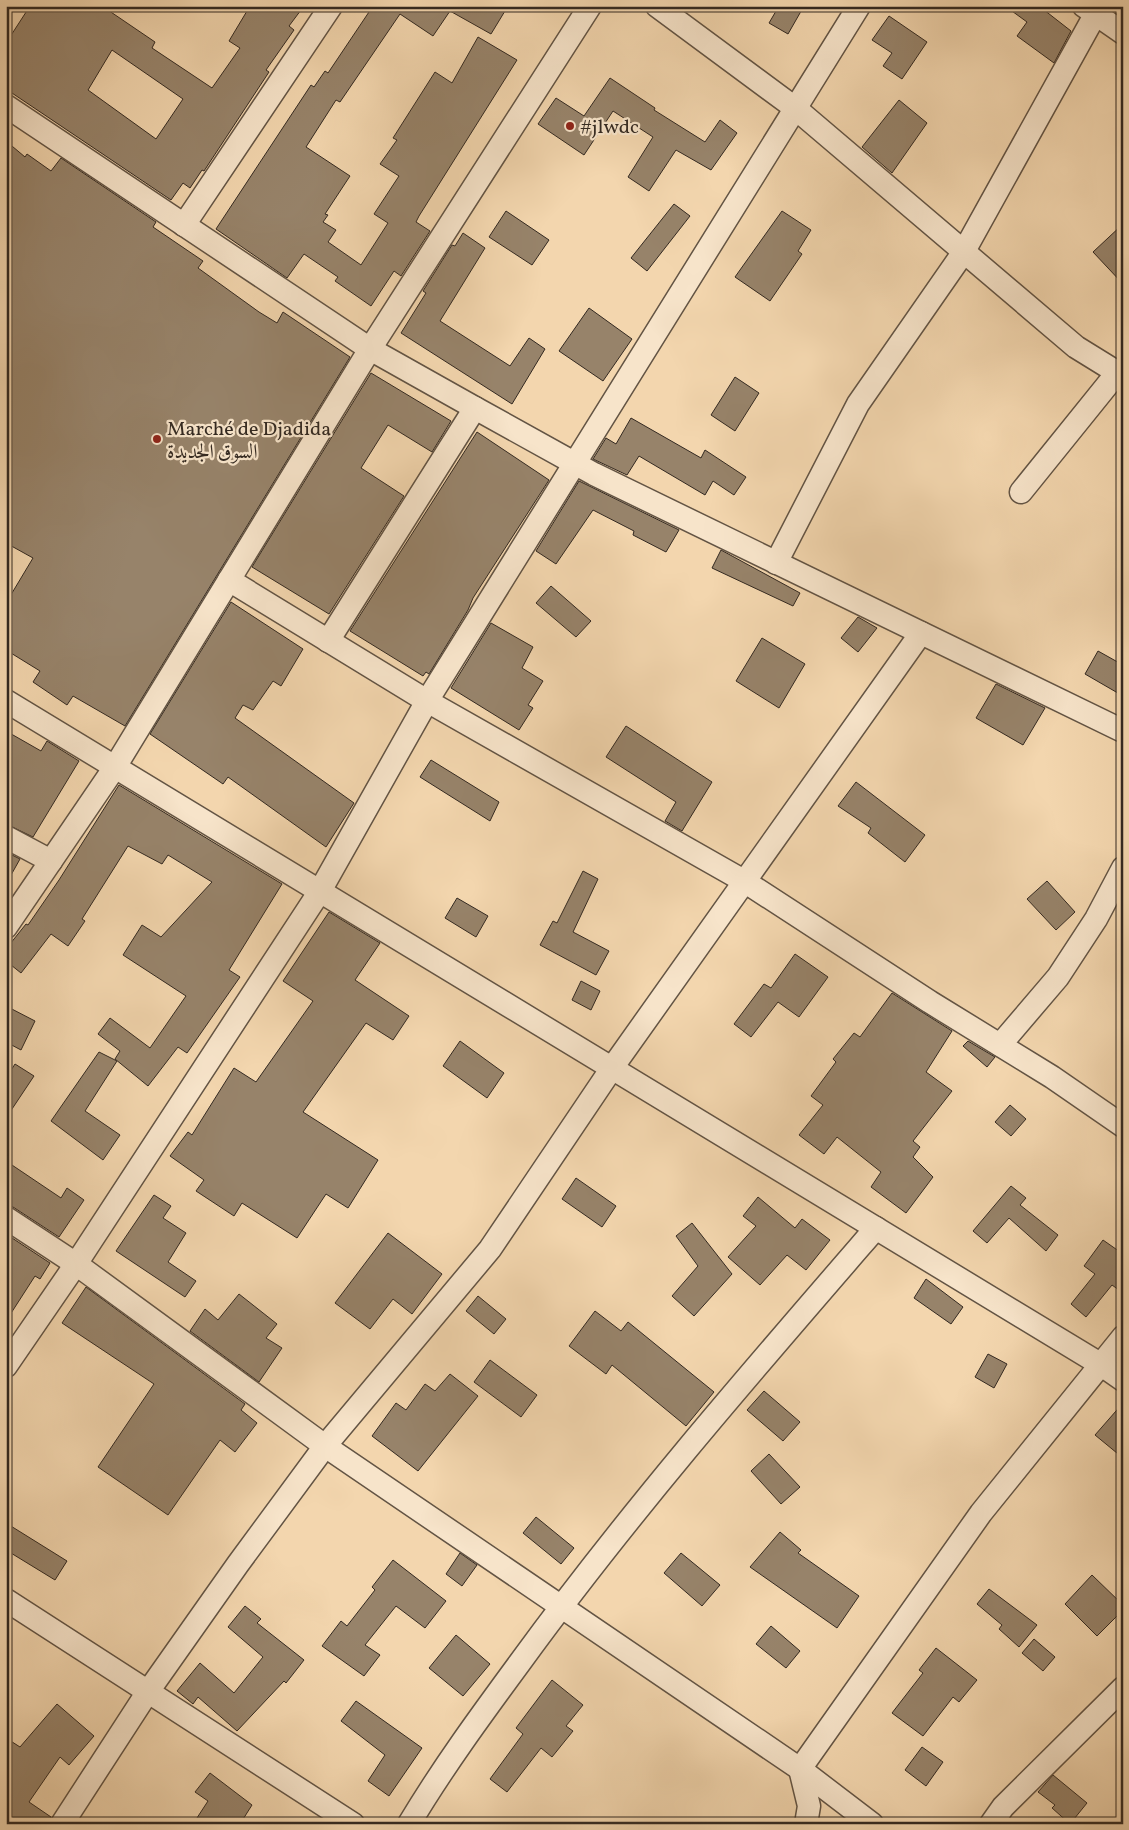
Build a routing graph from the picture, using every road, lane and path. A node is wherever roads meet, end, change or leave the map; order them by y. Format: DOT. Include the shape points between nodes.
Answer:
graph roads {
  1 [pos="331,6"];
  2 [pos="590,6"];
  3 [pos="657,6"];
  4 [pos="859,6"];
  5 [pos="1093,9"];
  6 [pos="1123,33"];
  7 [pos="6,106"];
  8 [pos="795,108"];
  9 [pos="184,225"];
  10 [pos="963,253"];
  11 [pos="370,349"];
  12 [pos="1121,373"];
  13 [pos="474,408"];
  14 [pos="574,463"];
  15 [pos="1021,492"];
  16 [pos="776,563"];
  17 [pos="229,580"];
  18 [pos="921,633"];
  19 [pos="328,641"];
  20 [pos="6,701"];
  21 [pos="427,701"];
  22 [pos="1123,731"];
  23 [pos="115,767"];
  24 [pos="6,837"];
  25 [pos="51,861"];
  26 [pos="1123,868"];
  27 [pos="744,881"];
  28 [pos="320,891"];
  29 [pos="6,927"];
  30 [pos="1000,1045"];
  31 [pos="612,1068"];
  32 [pos="1123,1126"];
  33 [pos="6,1218"];
  34 [pos="876,1228"];
  35 [pos="76,1264"];
  36 [pos="1123,1337"];
  37 [pos="1100,1364"];
  38 [pos="6,1366"];
  39 [pos="1123,1380"];
  40 [pos="325,1446"];
  41 [pos="6,1600"];
  42 [pos="561,1607"];
  43 [pos="1123,1688"];
  44 [pos="147,1693"];
  45 [pos="800,1769"];
  46 [pos="62,1824"];
  47 [pos="353,1824"];
  48 [pos="410,1824"];
  49 [pos="806,1824"];
  50 [pos="872,1824"];
  51 [pos="991,1824"];
  1 -- 9 [label="street"];
  2 -- 11 [label="street"];
  3 -- 8 [label="street"];
  4 -- 8 [label="street"];
  5 -- 6 [label="street"];
  5 -- 10 [label="street"];
  7 -- 9 [label="street"];
  8 -- 10 [label="street"];
  8 -- 14 [label="street"];
  9 -- 11 [label="street"];
  10 -- 12 [label="street" via="1076,347"];
  10 -- 16 [label="street" via="858,404"];
  11 -- 13 [label="street"];
  11 -- 17 [label="street"];
  12 -- 15 [label="street"];
  13 -- 14 [label="street"];
  13 -- 19 [label="street"];
  14 -- 16 [label="street"];
  14 -- 21 [label="street"];
  16 -- 18 [label="street"];
  17 -- 19 [label="street"];
  17 -- 23 [label="street"];
  18 -- 22 [label="street"];
  18 -- 27 [label="street"];
  19 -- 21 [label="street"];
  20 -- 23 [label="street"];
  21 -- 27 [label="street"];
  21 -- 28 [label="street"];
  23 -- 25 [label="street"];
  23 -- 28 [label="street"];
  24 -- 25 [label="street"];
  25 -- 29 [label="street"];
  26 -- 30 [label="street" via="1096,919 1058,977"];
  27 -- 30 [label="street"];
  27 -- 31 [label="street"];
  28 -- 31 [label="street"];
  28 -- 35 [label="street"];
  30 -- 32 [label="street"];
  31 -- 34 [label="street"];
  31 -- 40 [label="street" via="490,1249"];
  33 -- 35 [label="street"];
  34 -- 37 [label="street"];
  34 -- 42 [label="street" via="700,1430"];
  35 -- 38 [label="street"];
  35 -- 40 [label="street"];
  36 -- 37 [label="street"];
  37 -- 39 [label="street"];
  37 -- 45 [label="street" via="981,1513"];
  40 -- 42 [label="street"];
  40 -- 44 [label="street"];
  41 -- 44 [label="street"];
  42 -- 45 [label="street"];
  42 -- 48 [label="street" via="438,1776"];
  43 -- 51 [label="street" via="1003,1807"];
  44 -- 46 [label="street"];
  44 -- 47 [label="street"];
  45 -- 49 [label="street" via="809,1806"];
  45 -- 50 [label="street"];
}
